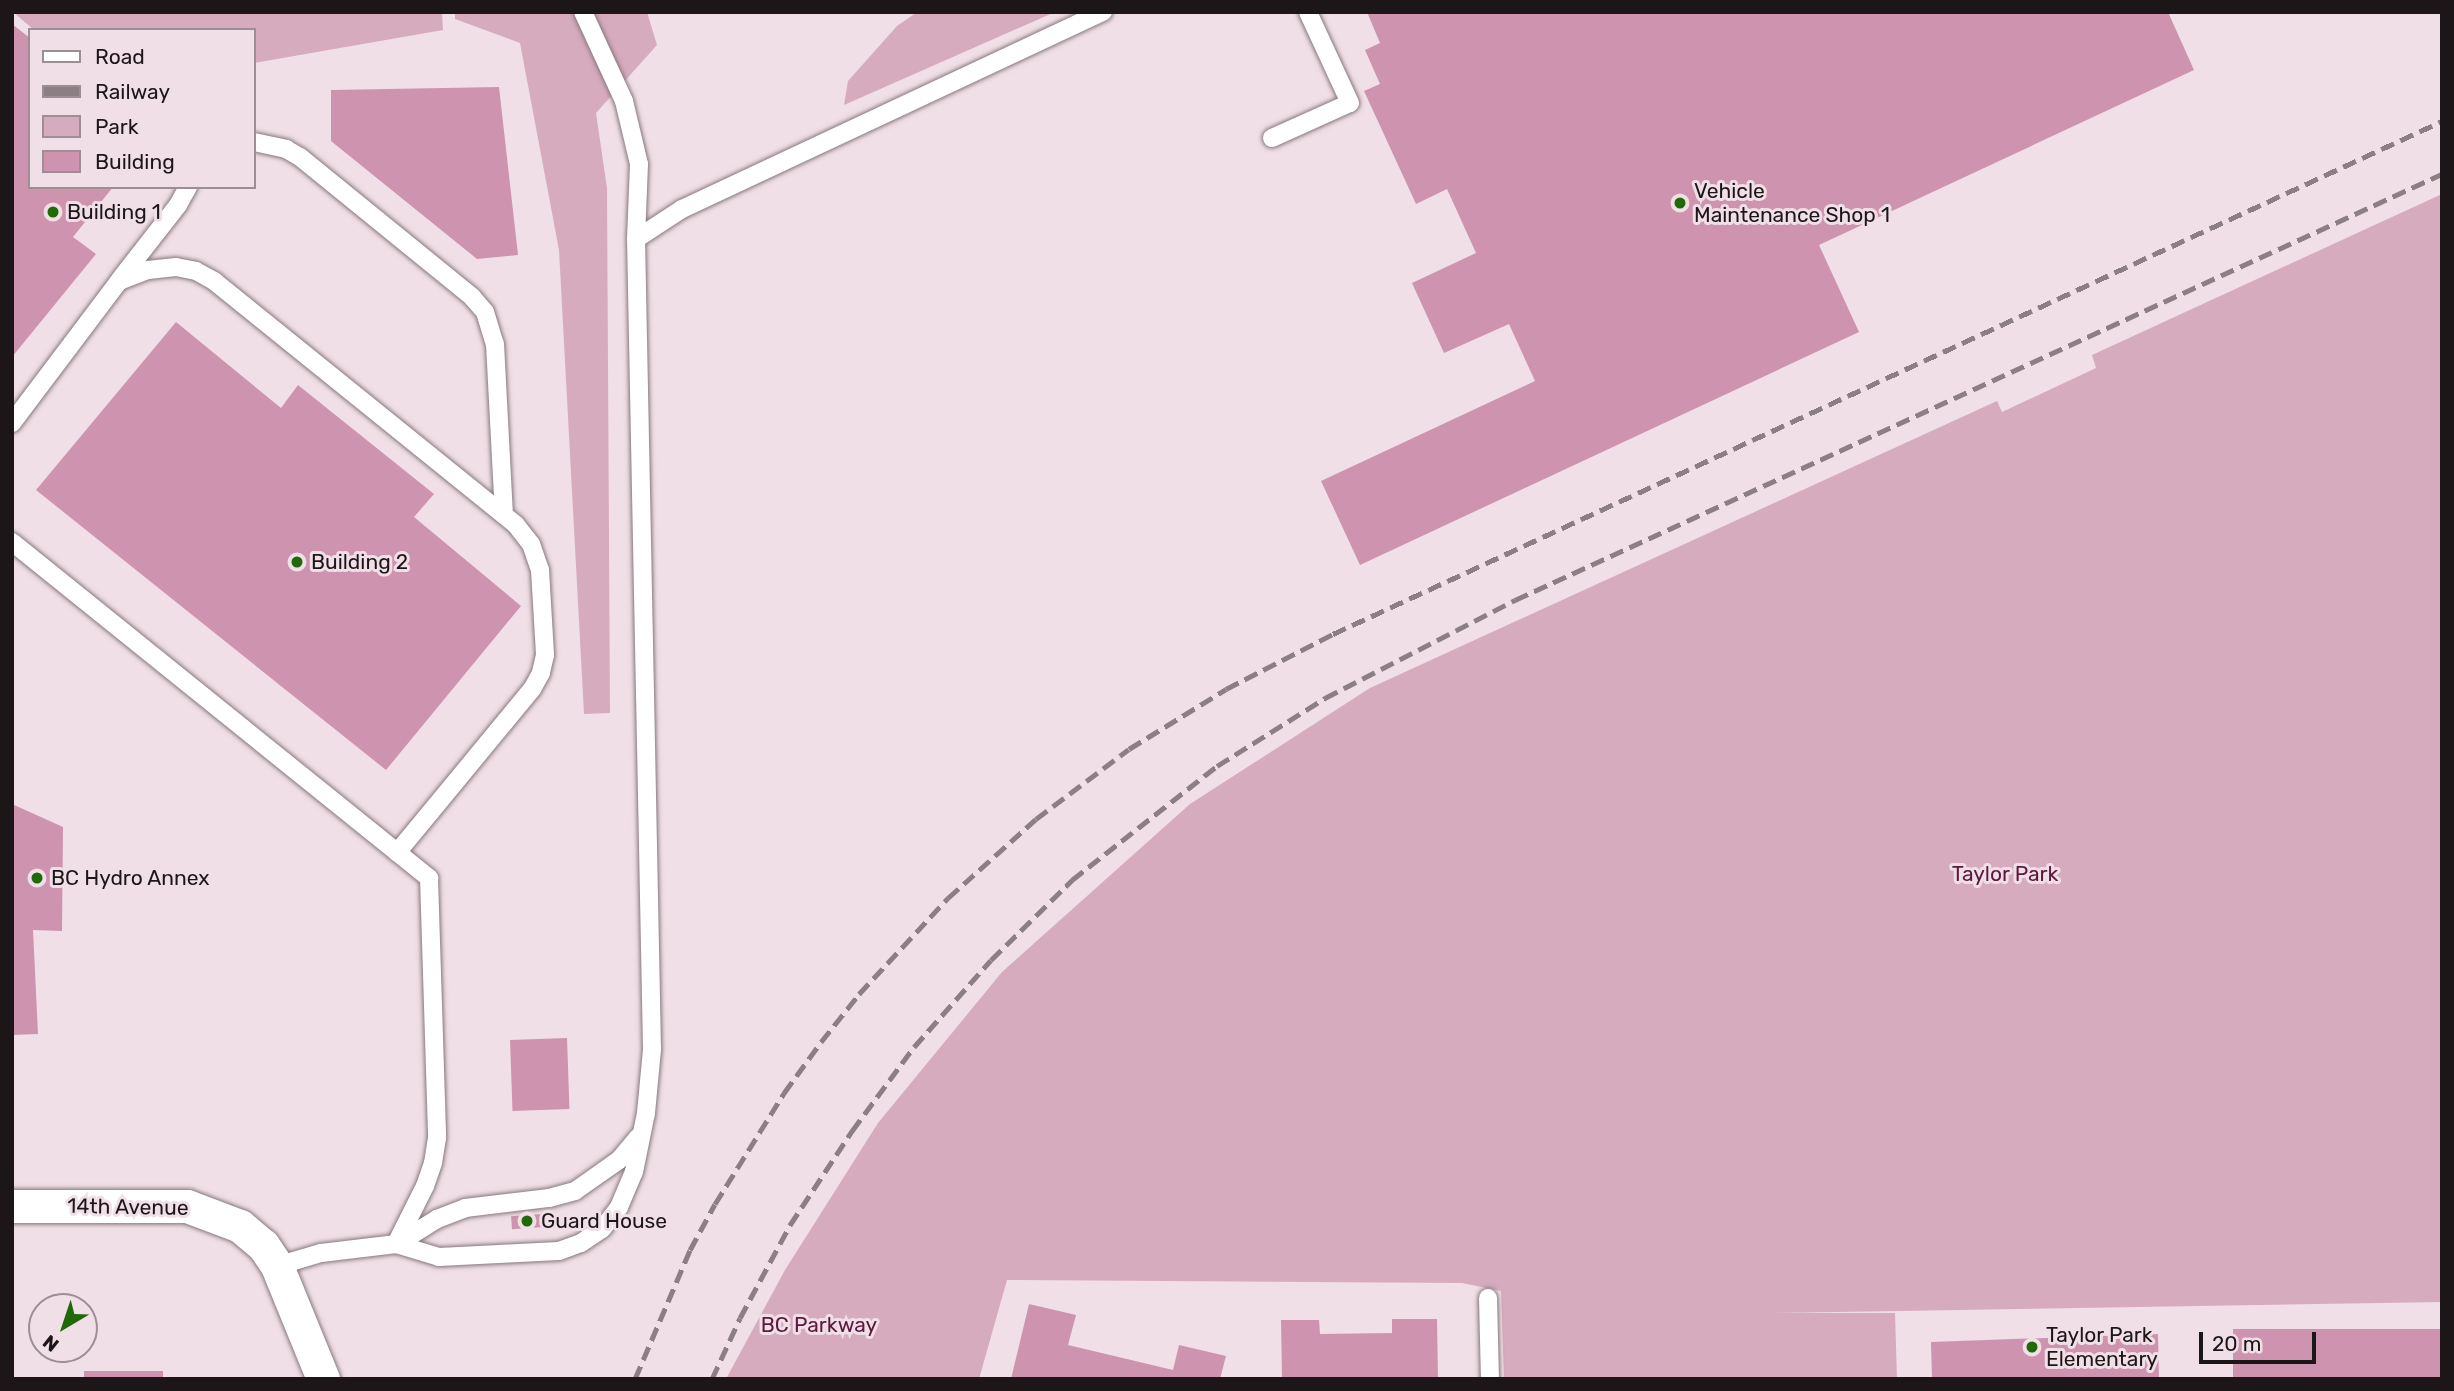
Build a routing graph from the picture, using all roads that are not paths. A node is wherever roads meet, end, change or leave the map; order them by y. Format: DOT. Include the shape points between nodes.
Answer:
graph roads {
  1 [pos="583,12"];
  2 [pos="1103,12"];
  3 [pos="1308,12"];
  4 [pos="1272,138"];
  5 [pos="256,142"];
  6 [pos="187,189"];
  7 [pos="636,239"];
  8 [pos="119,281"];
  9 [pos="12,424"];
  10 [pos="504,515"];
  11 [pos="12,542"];
  12 [pos="397,853"];
  13 [pos="641,1134"];
  14 [pos="12,1206"];
  15 [pos="396,1244"];
  16 [pos="277,1266"];
  17 [pos="1488,1298"];
  18 [pos="323,1379"];
  19 [pos="1490,1379"];
  1 -- 7 [label="lane" via="624,101 639,164"];
  2 -- 7 [label="lane" via="682,209"];
  3 -- 4 [label="lane" via="1350,103"];
  5 -- 10 [label="lane" via="300,157 485,312 495,344"];
  6 -- 8 [label="lane"];
  7 -- 13 [label="lane" via="652,1049"];
  8 -- 9 [label="lane"];
  8 -- 10 [label="lane" via="162,267 196,271 214,281"];
  10 -- 12 [label="lane" via="531,544 540,570 545,655 541,673"];
  11 -- 12 [label="lane"];
  12 -- 15 [label="lane" via="429,878 436,1138 425,1186"];
  13 -- 15 [label="lane" via="619,1160 575,1191 465,1208"];
  13 -- 15 [label="lane" via="634,1172 619,1207 602,1228 581,1243 539,1254 439,1256"];
  14 -- 16 [label="street, 14th Avenue" via="187,1206 240,1226 263,1245"];
  15 -- 16 [label="lane" via="321,1253"];
  16 -- 18 [label="street"];
  17 -- 19 [label="lane"];
}
